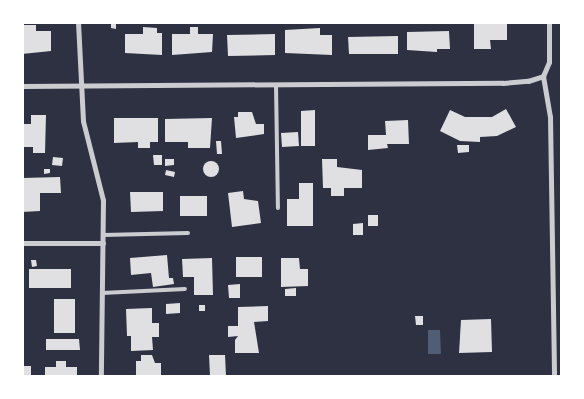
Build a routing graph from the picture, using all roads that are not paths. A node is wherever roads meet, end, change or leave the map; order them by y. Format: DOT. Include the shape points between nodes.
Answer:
graph roads {
  1 [pos="78,22"];
  2 [pos="549,22"];
  3 [pos="543,76"];
  4 [pos="276,85"];
  5 [pos="22,86"];
  6 [pos="80,86"];
  7 [pos="278,208"];
  8 [pos="188,233"];
  9 [pos="103,235"];
  10 [pos="22,242"];
  11 [pos="103,243"];
  12 [pos="185,289"];
  13 [pos="102,292"];
  14 [pos="101,376"];
  15 [pos="554,376"];
  1 -- 6 [label="street"];
  2 -- 3 [label="street" via="548,62"];
  3 -- 4 [label="street" via="503,83"];
  3 -- 15 [label="street" via="550,117"];
  4 -- 6 [label="street"];
  4 -- 7 [label="lane"];
  5 -- 6 [label="street"];
  6 -- 9 [label="street" via="84,135 103,200"];
  8 -- 9 [label="lane"];
  9 -- 11 [label="street"];
  10 -- 11 [label="street"];
  11 -- 13 [label="street"];
  12 -- 13 [label="lane"];
  13 -- 14 [label="street"];
}
